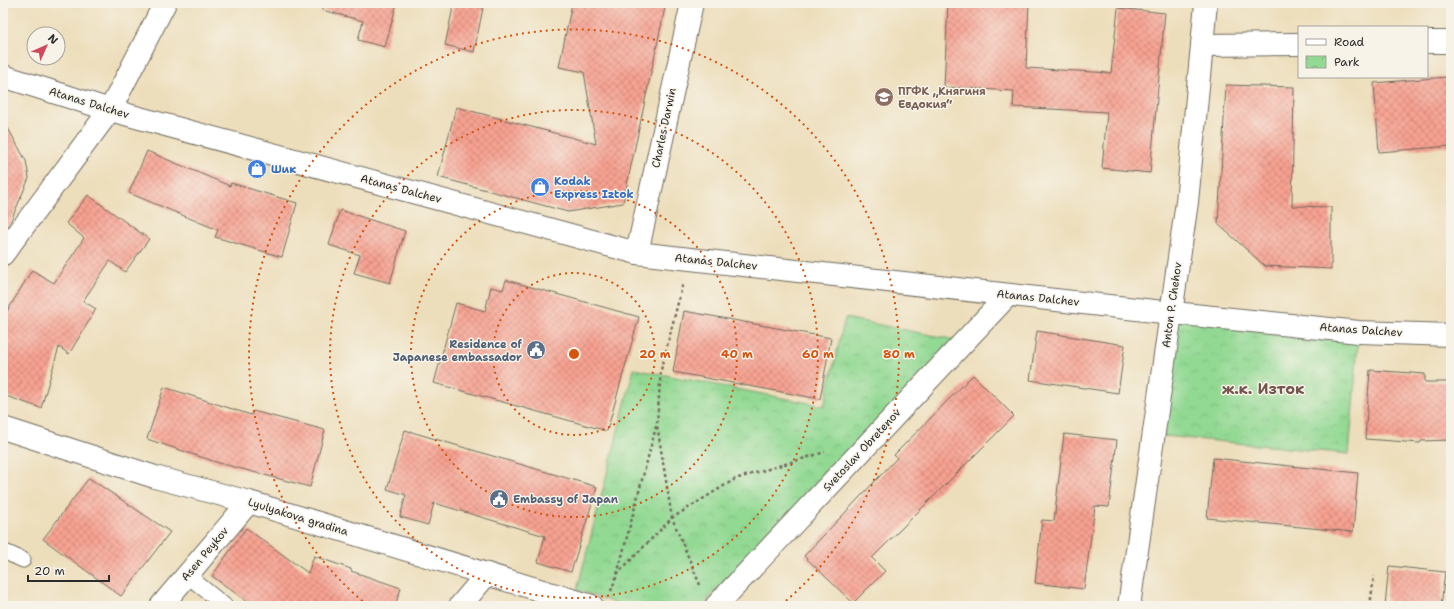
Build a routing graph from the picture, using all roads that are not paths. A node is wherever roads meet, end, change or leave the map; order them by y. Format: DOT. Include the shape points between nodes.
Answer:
graph roads {
  1 [pos="165,3"];
  2 [pos="692,3"];
  3 [pos="1206,3"];
  4 [pos="1428,42"];
  5 [pos="1451,42"];
  6 [pos="1298,44"];
  7 [pos="1202,45"];
  8 [pos="3,76"];
  9 [pos="110,110"];
  10 [pos="637,253"];
  11 [pos="3,254"];
  12 [pos="1008,295"];
  13 [pos="1171,313"];
  14 [pos="1451,335"];
  15 [pos="3,428"];
  16 [pos="249,502"];
  17 [pos="3,551"];
  18 [pos="23,560"];
  19 [pos="488,574"];
  20 [pos="188,575"];
  21 [pos="601,600"];
  22 [pos="161,606"];
  23 [pos="225,606"];
  24 [pos="460,606"];
  25 [pos="716,606"];
  26 [pos="1129,606"];
  1 -- 9 [label="street"];
  2 -- 10 [label="street, Charles Darwin"];
  3 -- 7 [label="street, Anton P. Chehov"];
  4 -- 5 [label="street"];
  6 -- 7 [label="street"];
  7 -- 13 [label="street, Anton P. Chehov" via="1187,202"];
  8 -- 9 [label="street, Atanas Dalchev"];
  9 -- 10 [label="street, Atanas Dalchev"];
  9 -- 11 [label="street"];
  10 -- 12 [label="street, Atanas Dalchev"];
  12 -- 13 [label="street, Atanas Dalchev"];
  12 -- 25 [label="street, Svetoslav Obretenov"];
  13 -- 14 [label="street, Atanas Dalchev" via="1359,332"];
  13 -- 26 [label="street, Anton P. Chehov"];
  15 -- 16 [label="street, Lyulyakova gradina" via="155,477"];
  16 -- 19 [label="street, Lyulyakova gradina"];
  16 -- 20 [label="street, Asen Peykov"];
  17 -- 18 [label="lane"];
  19 -- 21 [label="street, Lyulyakova gradina"];
  19 -- 24 [label="street"];
  20 -- 22 [label="street, Asen Peykov"];
  20 -- 23 [label="lane"];
}
